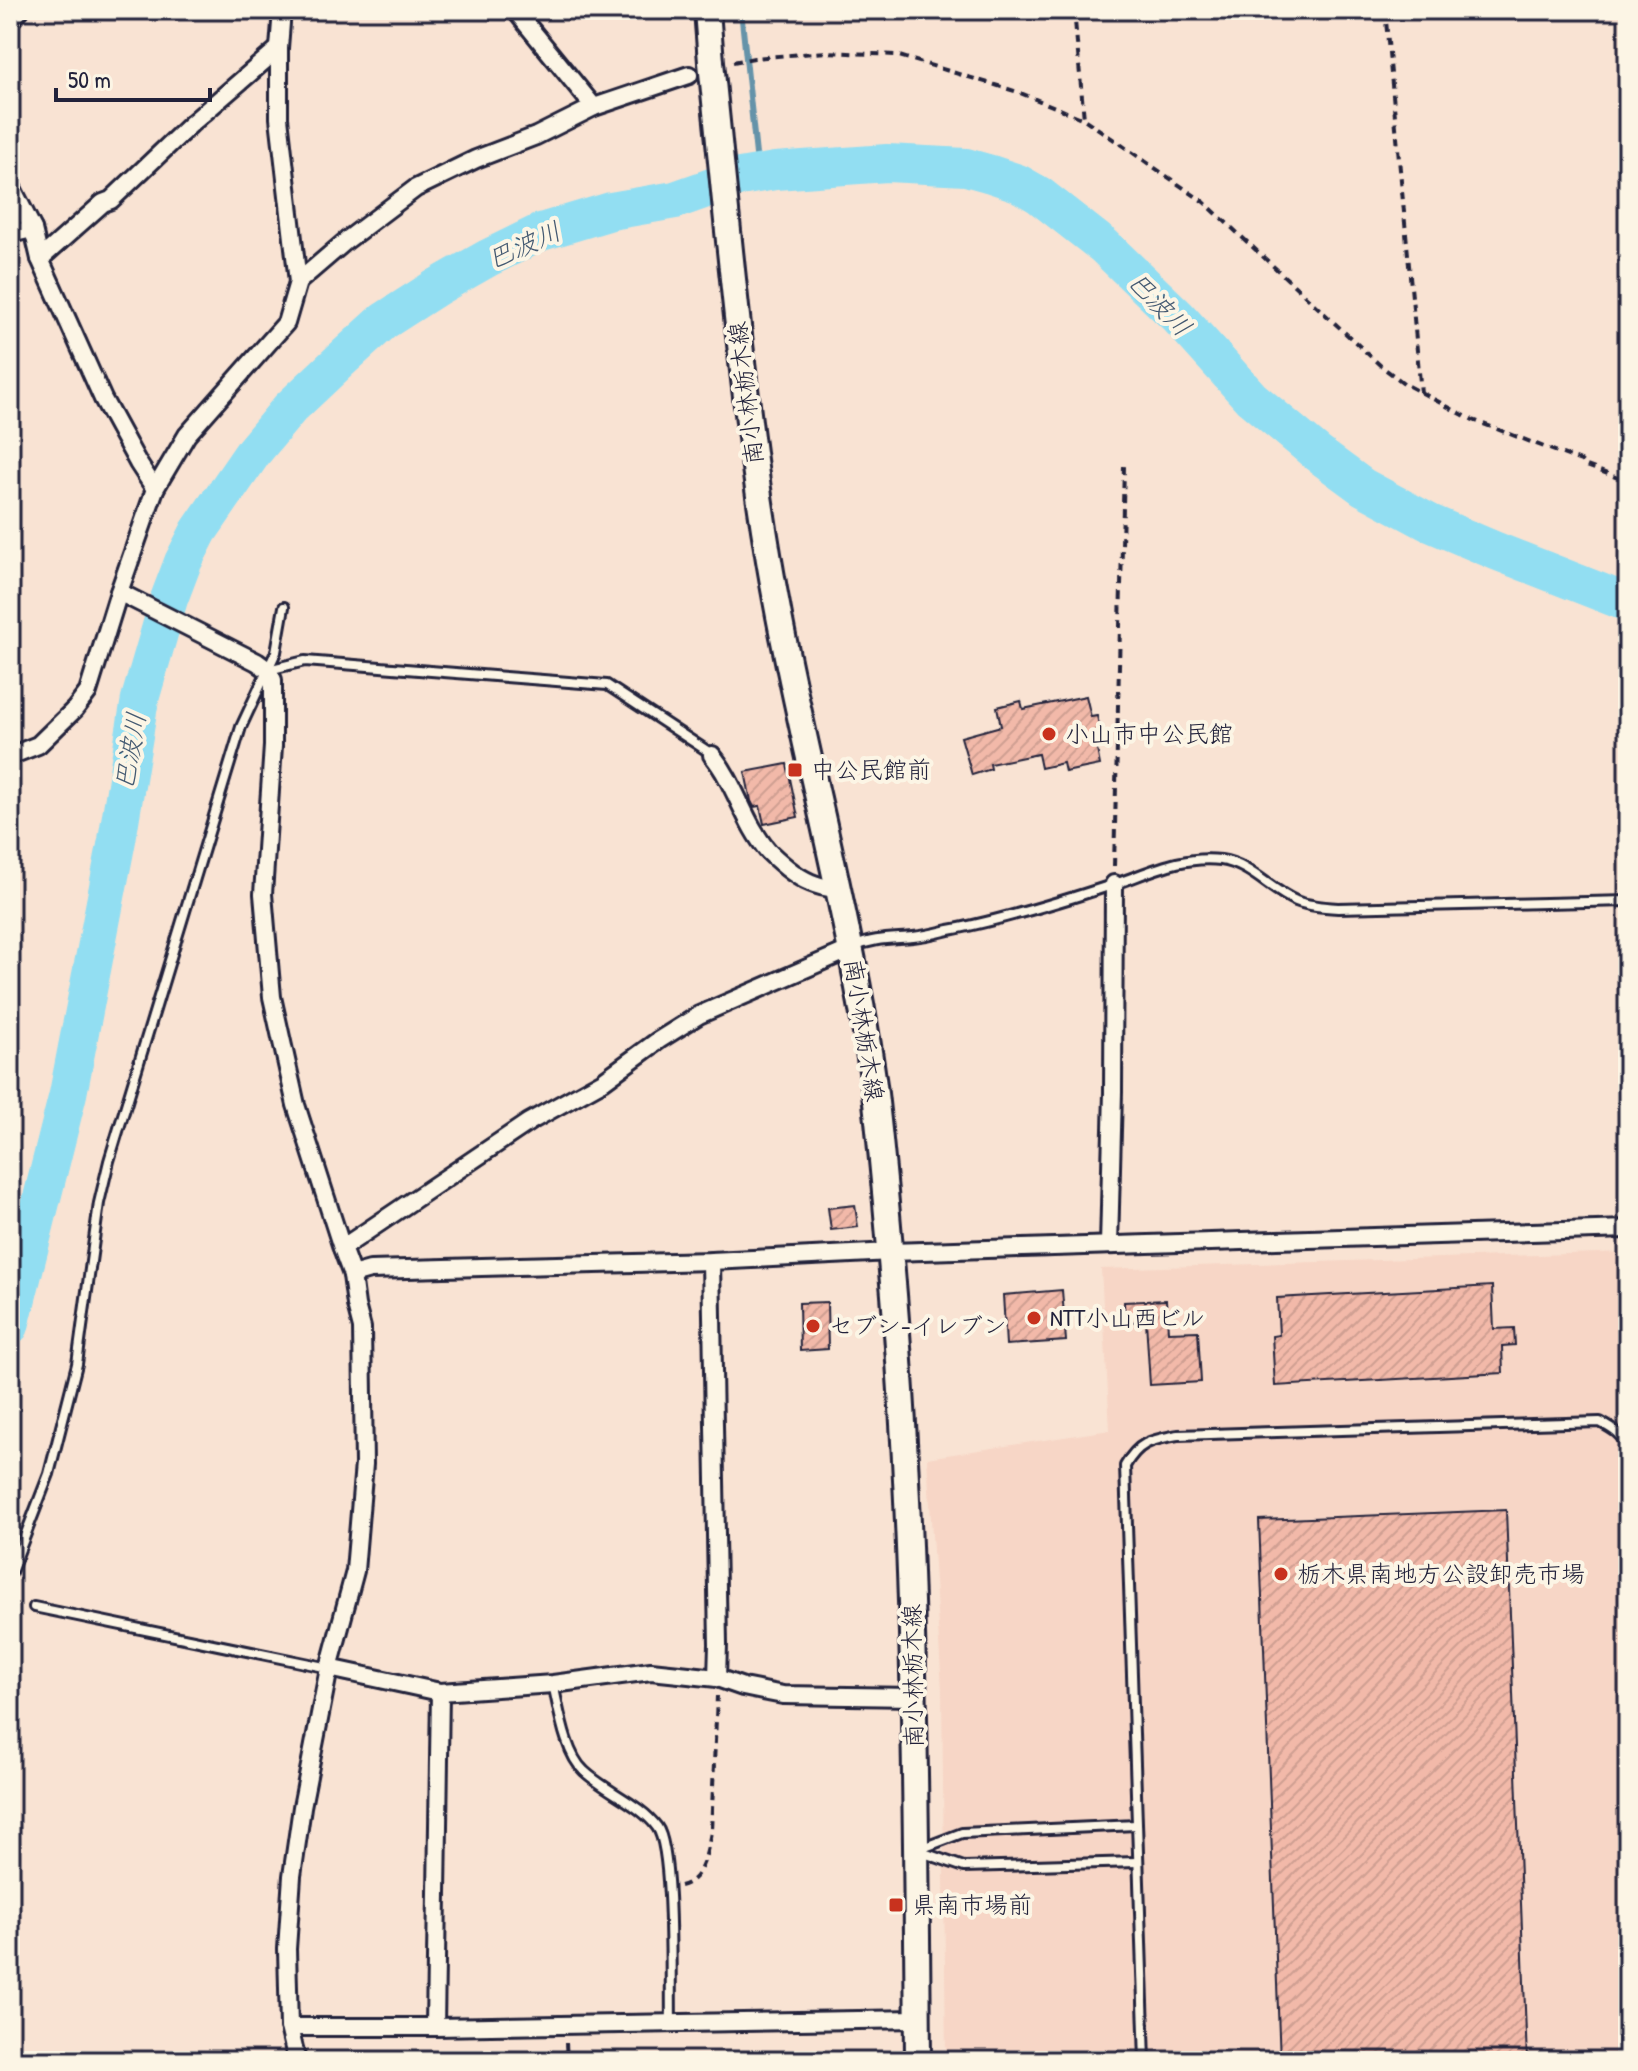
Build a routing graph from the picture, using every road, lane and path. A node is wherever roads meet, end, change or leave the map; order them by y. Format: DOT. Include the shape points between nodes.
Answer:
graph roads {
  1 [pos="20,10"];
  2 [pos="282,10"];
  3 [pos="515,10"];
  4 [pos="707,10"];
  5 [pos="1074,10"];
  6 [pos="1385,10"];
  7 [pos="10,21"];
  8 [pos="279,48"];
  9 [pos="689,75"];
  10 [pos="594,107"];
  11 [pos="1084,119"];
  12 [pos="10,184"];
  13 [pos="33,229"];
  14 [pos="10,234"];
  15 [pos="40,259"];
  16 [pos="298,282"];
  17 [pos="1421,393"];
  18 [pos="1124,466"];
  19 [pos="1628,482"];
  20 [pos="155,489"];
  21 [pos="124,595"];
  22 [pos="284,607"];
  23 [pos="263,666"];
  24 [pos="10,753"];
  25 [pos="712,755"];
  26 [pos="1114,884"];
  27 [pos="837,889"];
  28 [pos="1628,901"];
  29 [pos="851,949"];
  30 [pos="1628,1229"];
  31 [pos="1109,1245"];
  32 [pos="342,1248"];
  33 [pos="891,1252"];
  34 [pos="711,1261"];
  35 [pos="352,1275"];
  36 [pos="1628,1448"];
  37 [pos="10,1575"];
  38 [pos="34,1607"];
  39 [pos="329,1668"];
  40 [pos="717,1678"];
  41 [pos="553,1684"];
  42 [pos="440,1692"];
  43 [pos="914,1697"];
  44 [pos="1136,1825"];
  45 [pos="916,1851"];
  46 [pos="1137,1862"];
  47 [pos="668,1888"];
  48 [pos="918,2019"];
  49 [pos="671,2023"];
  50 [pos="289,2027"];
  51 [pos="435,2027"];
  52 [pos="297,2061"];
  53 [pos="918,2061"];
  54 [pos="1145,2061"];
  1 -- 7 [label="street"];
  2 -- 8 [label="street"];
  3 -- 10 [label="street"];
  4 -- 27 [label="main road, 南小林栃木線, bridge" via="765,539"];
  5 -- 11 [label="path"];
  6 -- 17 [label="path"];
  8 -- 15 [label="street"];
  8 -- 16 [label="street" via="279,118"];
  9 -- 10 [label="street"];
  9 -- 11 [label="path" via="754,58 826,52 896,55 1018,92"];
  10 -- 16 [label="street" via="416,188"];
  11 -- 17 [label="path" via="1204,202 1381,366"];
  12 -- 13 [label="street"];
  13 -- 14 [label="street"];
  13 -- 15 [label="street"];
  15 -- 20 [label="street" via="103,399"];
  16 -- 20 [label="street" via="286,323 187,435"];
  17 -- 19 [label="path" via="1473,420"];
  18 -- 26 [label="path"];
  20 -- 21 [label="street"];
  21 -- 23 [label="street"];
  21 -- 24 [label="street" via="88,692 38,745"];
  22 -- 23 [label="lane" via="276,652"];
  23 -- 25 [label="lane" via="305,661 607,685"];
  23 -- 32 [label="street" via="273,680 263,894 272,997 296,1105"];
  23 -- 37 [label="lane" via="109,1161 77,1364 49,1474"];
  25 -- 27 [label="street" via="769,852 807,883"];
  26 -- 28 [label="lane" via="1197,859 1245,868 1293,900 1312,906"];
  26 -- 29 [label="lane" via="956,929 877,939"];
  26 -- 31 [label="street"];
  27 -- 29 [label="main road, 南小林栃木線"];
  29 -- 32 [label="street" via="699,1015"];
  29 -- 33 [label="main road, 南小林栃木線" via="873,1082"];
  30 -- 31 [label="street"];
  31 -- 33 [label="street"];
  32 -- 35 [label="street"];
  33 -- 34 [label="street"];
  33 -- 43 [label="main road, 南小林栃木線" via="904,1422"];
  34 -- 35 [label="street" via="370,1270"];
  34 -- 40 [label="street"];
  35 -- 39 [label="street" via="362,1328 364,1464 355,1571"];
  36 -- 44 [label="lane" via="1615,1430 1600,1422 1178,1435 1143,1443 1125,1466"];
  38 -- 39 [label="lane"];
  39 -- 42 [label="street"];
  39 -- 50 [label="street" via="292,1876"];
  40 -- 41 [label="street" via="651,1671"];
  40 -- 43 [label="street" via="783,1695"];
  40 -- 47 [label="path" via="707,1851 697,1876 687,1885"];
  41 -- 42 [label="street"];
  41 -- 47 [label="lane" via="571,1753 582,1770 658,1828 665,1844"];
  42 -- 51 [label="street"];
  43 -- 45 [label="main road, 南小林栃木線"];
  44 -- 45 [label="lane" via="962,1833"];
  44 -- 46 [label="lane"];
  45 -- 46 [label="lane" via="964,1867"];
  45 -- 48 [label="main road, 南小林栃木線"];
  46 -- 54 [label="lane"];
  47 -- 49 [label="lane"];
  48 -- 49 [label="street"];
  48 -- 53 [label="main road, 南小林栃木線"];
  49 -- 51 [label="street"];
  50 -- 51 [label="street"];
  50 -- 52 [label="street"];
}
